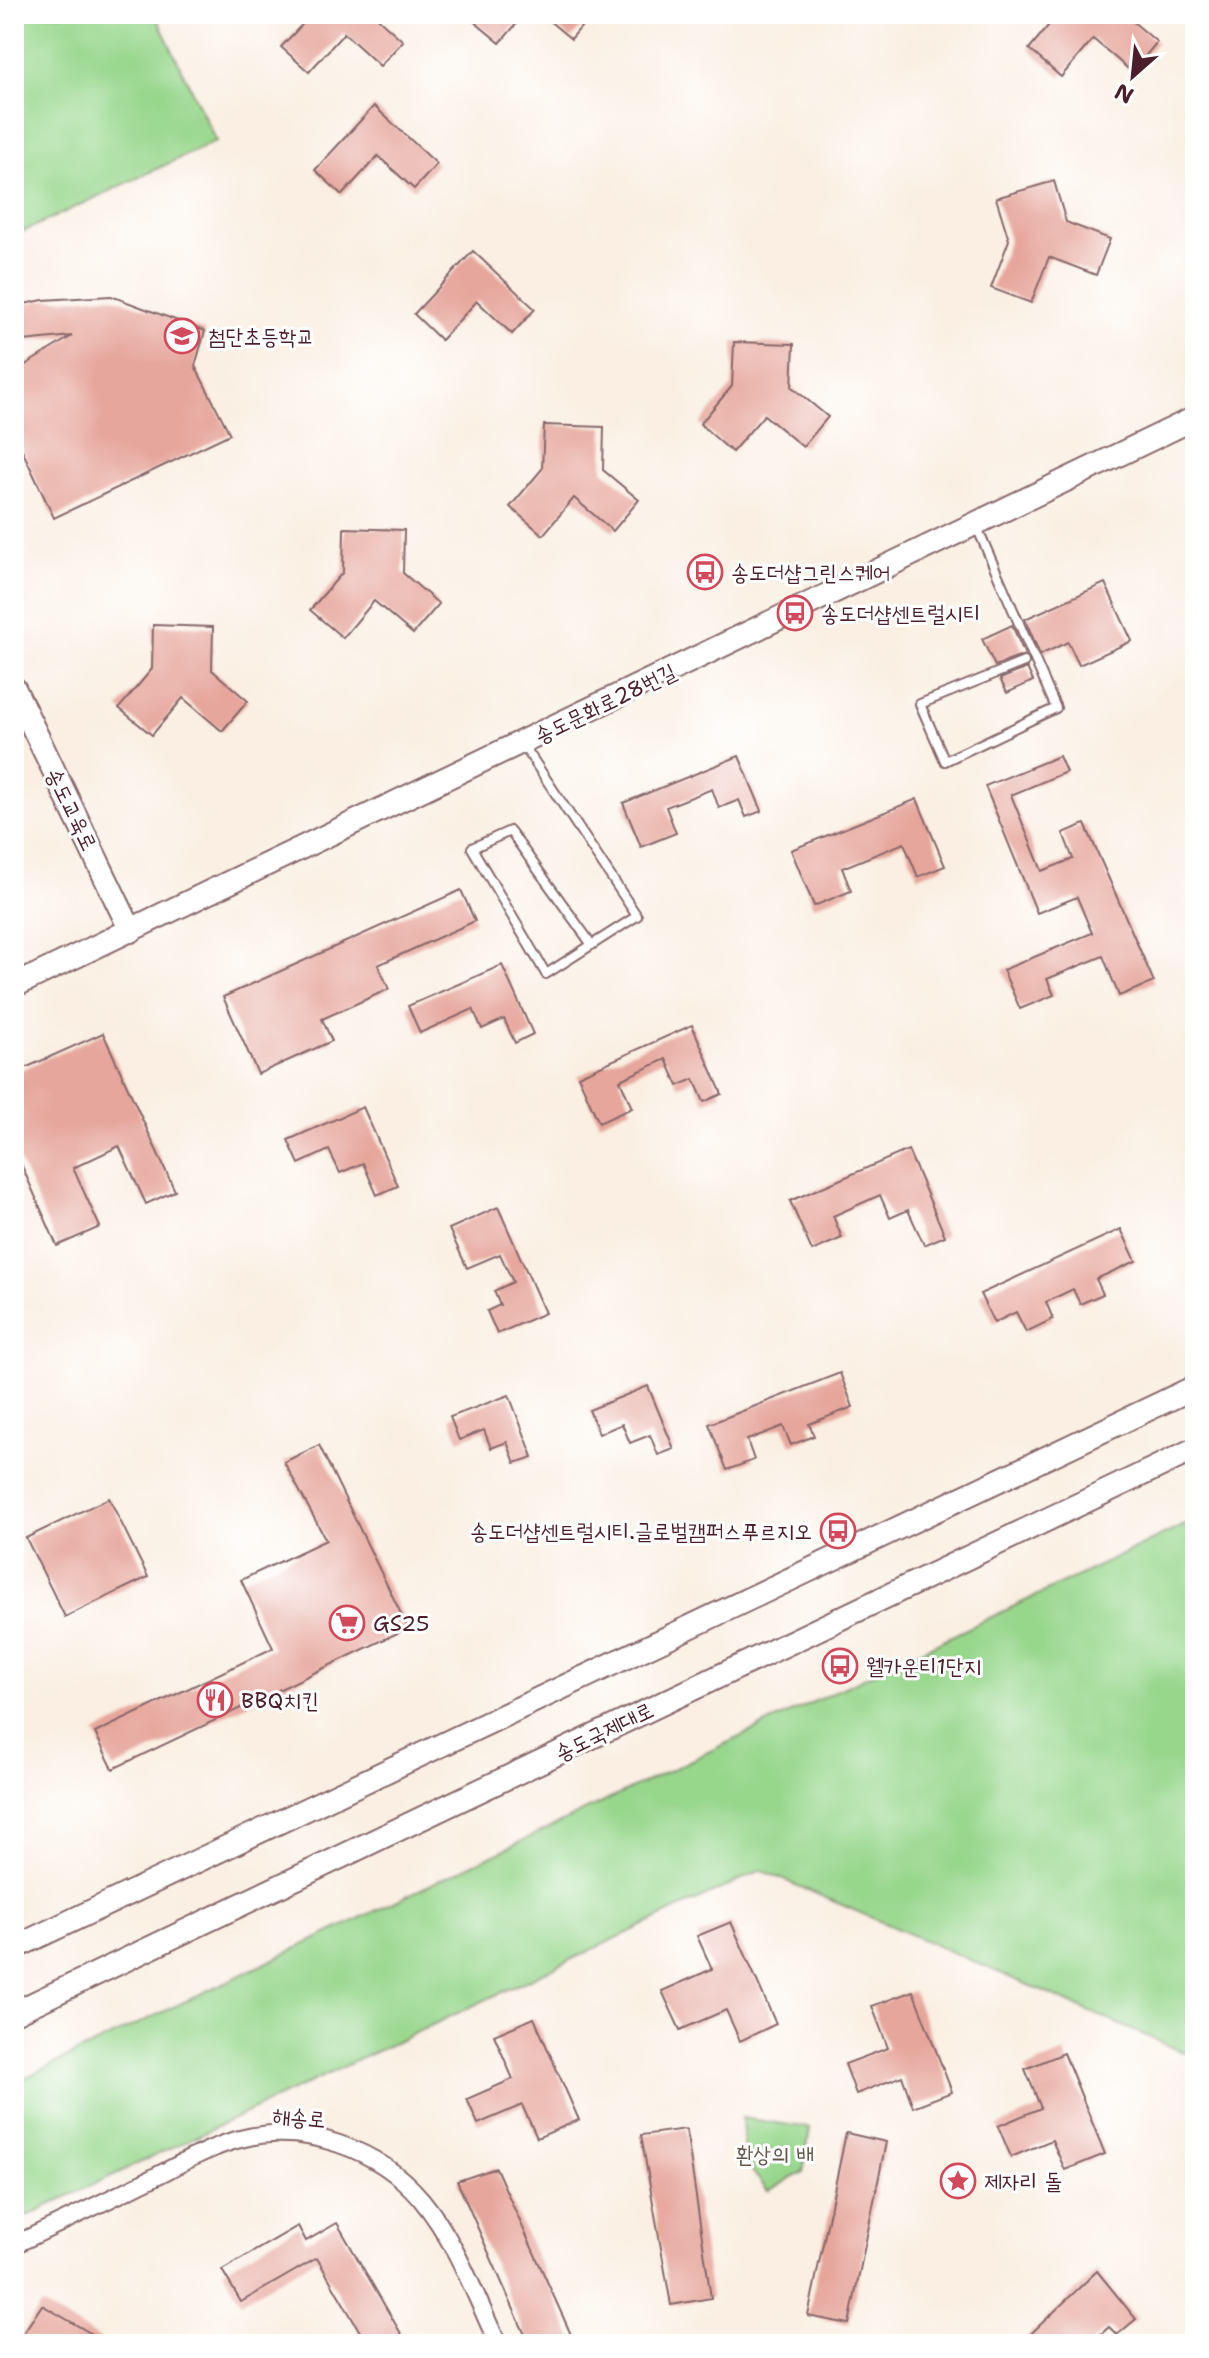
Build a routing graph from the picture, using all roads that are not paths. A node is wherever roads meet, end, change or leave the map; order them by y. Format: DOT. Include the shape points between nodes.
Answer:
graph roads {
  1 [pos="1195,418"];
  2 [pos="976,524"];
  3 [pos="1024,662"];
  4 [pos="14,688"];
  5 [pos="521,743"];
  6 [pos="131,931"];
  7 [pos="592,945"];
  8 [pos="14,986"];
  9 [pos="1195,1387"];
  10 [pos="1195,1449"];
  11 [pos="14,1948"];
  12 [pos="14,2013"];
  13 [pos="14,2245"];
  14 [pos="498,2344"];
  1 -- 2 [label="main road, 송도문화로28번길"];
  2 -- 3 [label="lane" via="1056,708 945,761 920,704"];
  2 -- 5 [label="main road, 송도문화로28번길"];
  4 -- 6 [label="main road, 송도교육로"];
  5 -- 6 [label="main road, 송도문화로28번길"];
  5 -- 7 [label="lane" via="637,916"];
  6 -- 8 [label="main road, 송도문화로28번길"];
  7 -- 7 [label="lane" via="546,974 472,848 510,831"];
  9 -- 11 [label="main road"];
  10 -- 12 [label="main road, 송도국제대로"];
  13 -- 14 [label="street, 해송로" via="228,2143 260,2135 318,2138 375,2160 422,2201 459,2258"];
}
